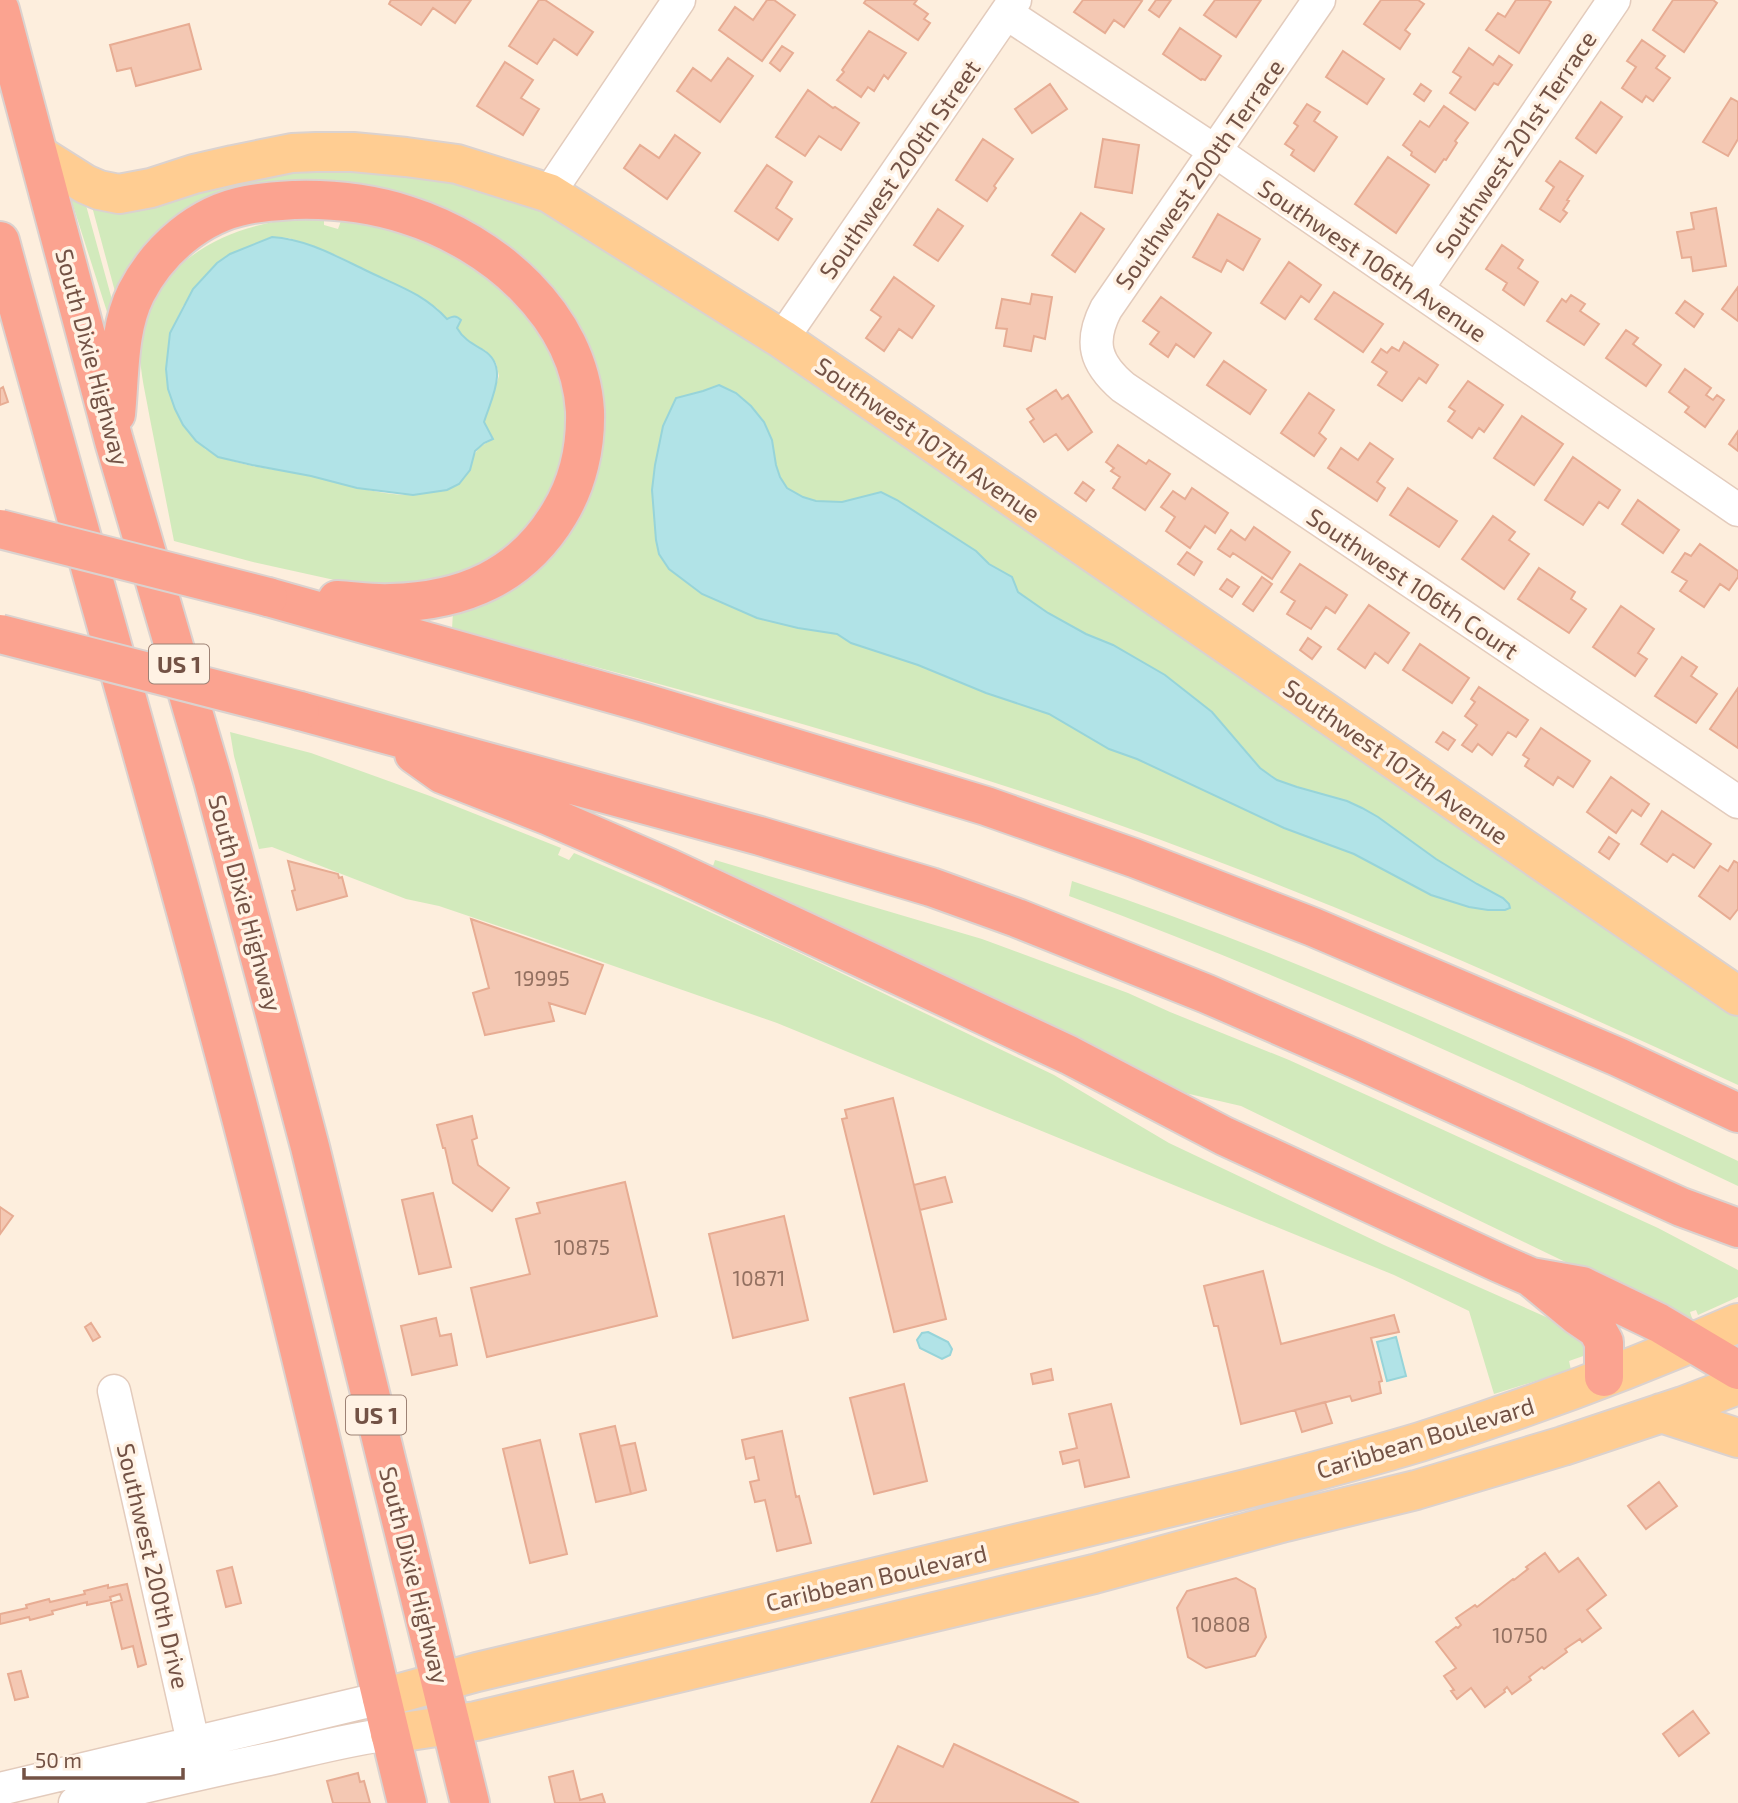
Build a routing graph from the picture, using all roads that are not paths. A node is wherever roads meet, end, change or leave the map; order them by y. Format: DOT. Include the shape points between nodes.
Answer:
graph roads {
  1 [pos="679,0"];
  2 [pos="1319,0"];
  3 [pos="1614,0"];
  4 [pos="1011,6"];
  5 [pos="0,9"];
  6 [pos="1215,151"];
  7 [pos="39,155"];
  8 [pos="549,193"];
  9 [pos="0,241"];
  10 [pos="1417,289"];
  11 [pos="782,339"];
  12 [pos="1098,354"];
  13 [pos="114,441"];
  14 [pos="1738,510"];
  15 [pos="0,529"];
  16 [pos="268,597"];
  17 [pos="0,634"];
  18 [pos="384,733"];
  19 [pos="1738,802"];
  20 [pos="1738,996"];
  21 [pos="1738,1113"];
  22 [pos="310,1147"];
  23 [pos="253,1163"];
  24 [pos="1735,1239"];
  25 [pos="1531,1277"];
  26 [pos="1738,1323"];
  27 [pos="1692,1342"];
  28 [pos="1738,1370"];
  29 [pos="1604,1377"];
  30 [pos="1738,1385"];
  31 [pos="114,1391"];
  32 [pos="1661,1413"];
  33 [pos="1738,1438"];
  34 [pos="1266,1484"];
  35 [pos="1285,1522"];
  36 [pos="1081,1528"];
  37 [pos="1094,1574"];
  38 [pos="706,1618"];
  39 [pos="718,1663"];
  40 [pos="440,1682"];
  41 [pos="386,1716"];
  42 [pos="451,1726"];
  43 [pos="193,1742"];
  44 [pos="0,1789"];
  45 [pos="75,1803"];
  46 [pos="407,1803"];
  47 [pos="470,1803"];
  1 -- 8 [label="street"];
  2 -- 6 [label="street, Southwest 200th Terrace"];
  3 -- 10 [label="street, Southwest 201st Terrace"];
  4 -- 6 [label="street, Southwest 106th Avenue"];
  4 -- 11 [label="street, Southwest 200th Street"];
  5 -- 7 [label="highway, South Dixie Highway / US 1"];
  6 -- 10 [label="street, Southwest 106th Avenue"];
  6 -- 12 [label="street, Southwest 200th Terrace" via="1106,309 1097,332"];
  7 -- 8 [label="main road, Southwest 107th Avenue" via="99,191 119,194 233,165 316,152 457,164"];
  7 -- 13 [label="highway, South Dixie Highway / US 1"];
  8 -- 11 [label="main road, Southwest 107th Avenue"];
  9 -- 23 [label="highway, US 1"];
  10 -- 14 [label="street, Southwest 106th Avenue"];
  11 -- 20 [label="main road, Southwest 107th Avenue"];
  12 -- 19 [label="street, Southwest 106th Court" via="1123,387"];
  13 -- 16 [label="highway" via="124,327 136,293 176,241 230,210 328,200 399,212 469,243 535,296 569,348 585,419 581,459 569,495 532,551 490,580 435,599 389,603"];
  13 -- 22 [label="highway, South Dixie Highway / US 1" via="213,780"];
  15 -- 16 [label="highway, bridge"];
  16 -- 21 [label="highway" via="645,703 986,806 1314,927"];
  17 -- 18 [label="highway, bridge"];
  18 -- 24 [label="highway" via="772,839 1017,918 1356,1059 1681,1207"];
  18 -- 25 [label="highway" via="442,774 681,874 1069,1055 1224,1136"];
  22 -- 23 [label="highway"];
  22 -- 40 [label="highway, South Dixie Highway / US 1"];
  23 -- 41 [label="highway, US 1"];
  25 -- 27 [label="highway" via="1582,1286"];
  25 -- 29 [label="highway" via="1597,1329 1604,1342"];
  26 -- 27 [label="main road, Caribbean Boulevard"];
  27 -- 28 [label="highway"];
  27 -- 29 [label="main road, Caribbean Boulevard"];
  29 -- 34 [label="main road, Caribbean Boulevard" via="1454,1431"];
  30 -- 32 [label="main road, Caribbean Boulevard"];
  31 -- 43 [label="street, Southwest 200th Drive"];
  32 -- 33 [label="main road"];
  32 -- 35 [label="main road, Caribbean Boulevard" via="1490,1469"];
  34 -- 35 [label="main road"];
  34 -- 36 [label="main road, Caribbean Boulevard"];
  35 -- 37 [label="main road, Caribbean Boulevard"];
  36 -- 37 [label="main road"];
  36 -- 38 [label="main road, Caribbean Boulevard"];
  37 -- 39 [label="main road, Caribbean Boulevard"];
  38 -- 39 [label="main road"];
  38 -- 40 [label="main road, Caribbean Boulevard"];
  39 -- 42 [label="main road, Caribbean Boulevard"];
  40 -- 41 [label="main road, Caribbean Boulevard"];
  40 -- 42 [label="highway, South Dixie Highway / US 1"];
  41 -- 42 [label="main road, Caribbean Boulevard"];
  41 -- 43 [label="street, Caribbean Boulevard" via="306,1715"];
  41 -- 45 [label="street, Caribbean Boulevard" via="355,1738"];
  41 -- 46 [label="highway, US 1"];
  42 -- 47 [label="highway, South Dixie Highway / US 1"];
  43 -- 44 [label="street, Caribbean Boulevard"];
}
